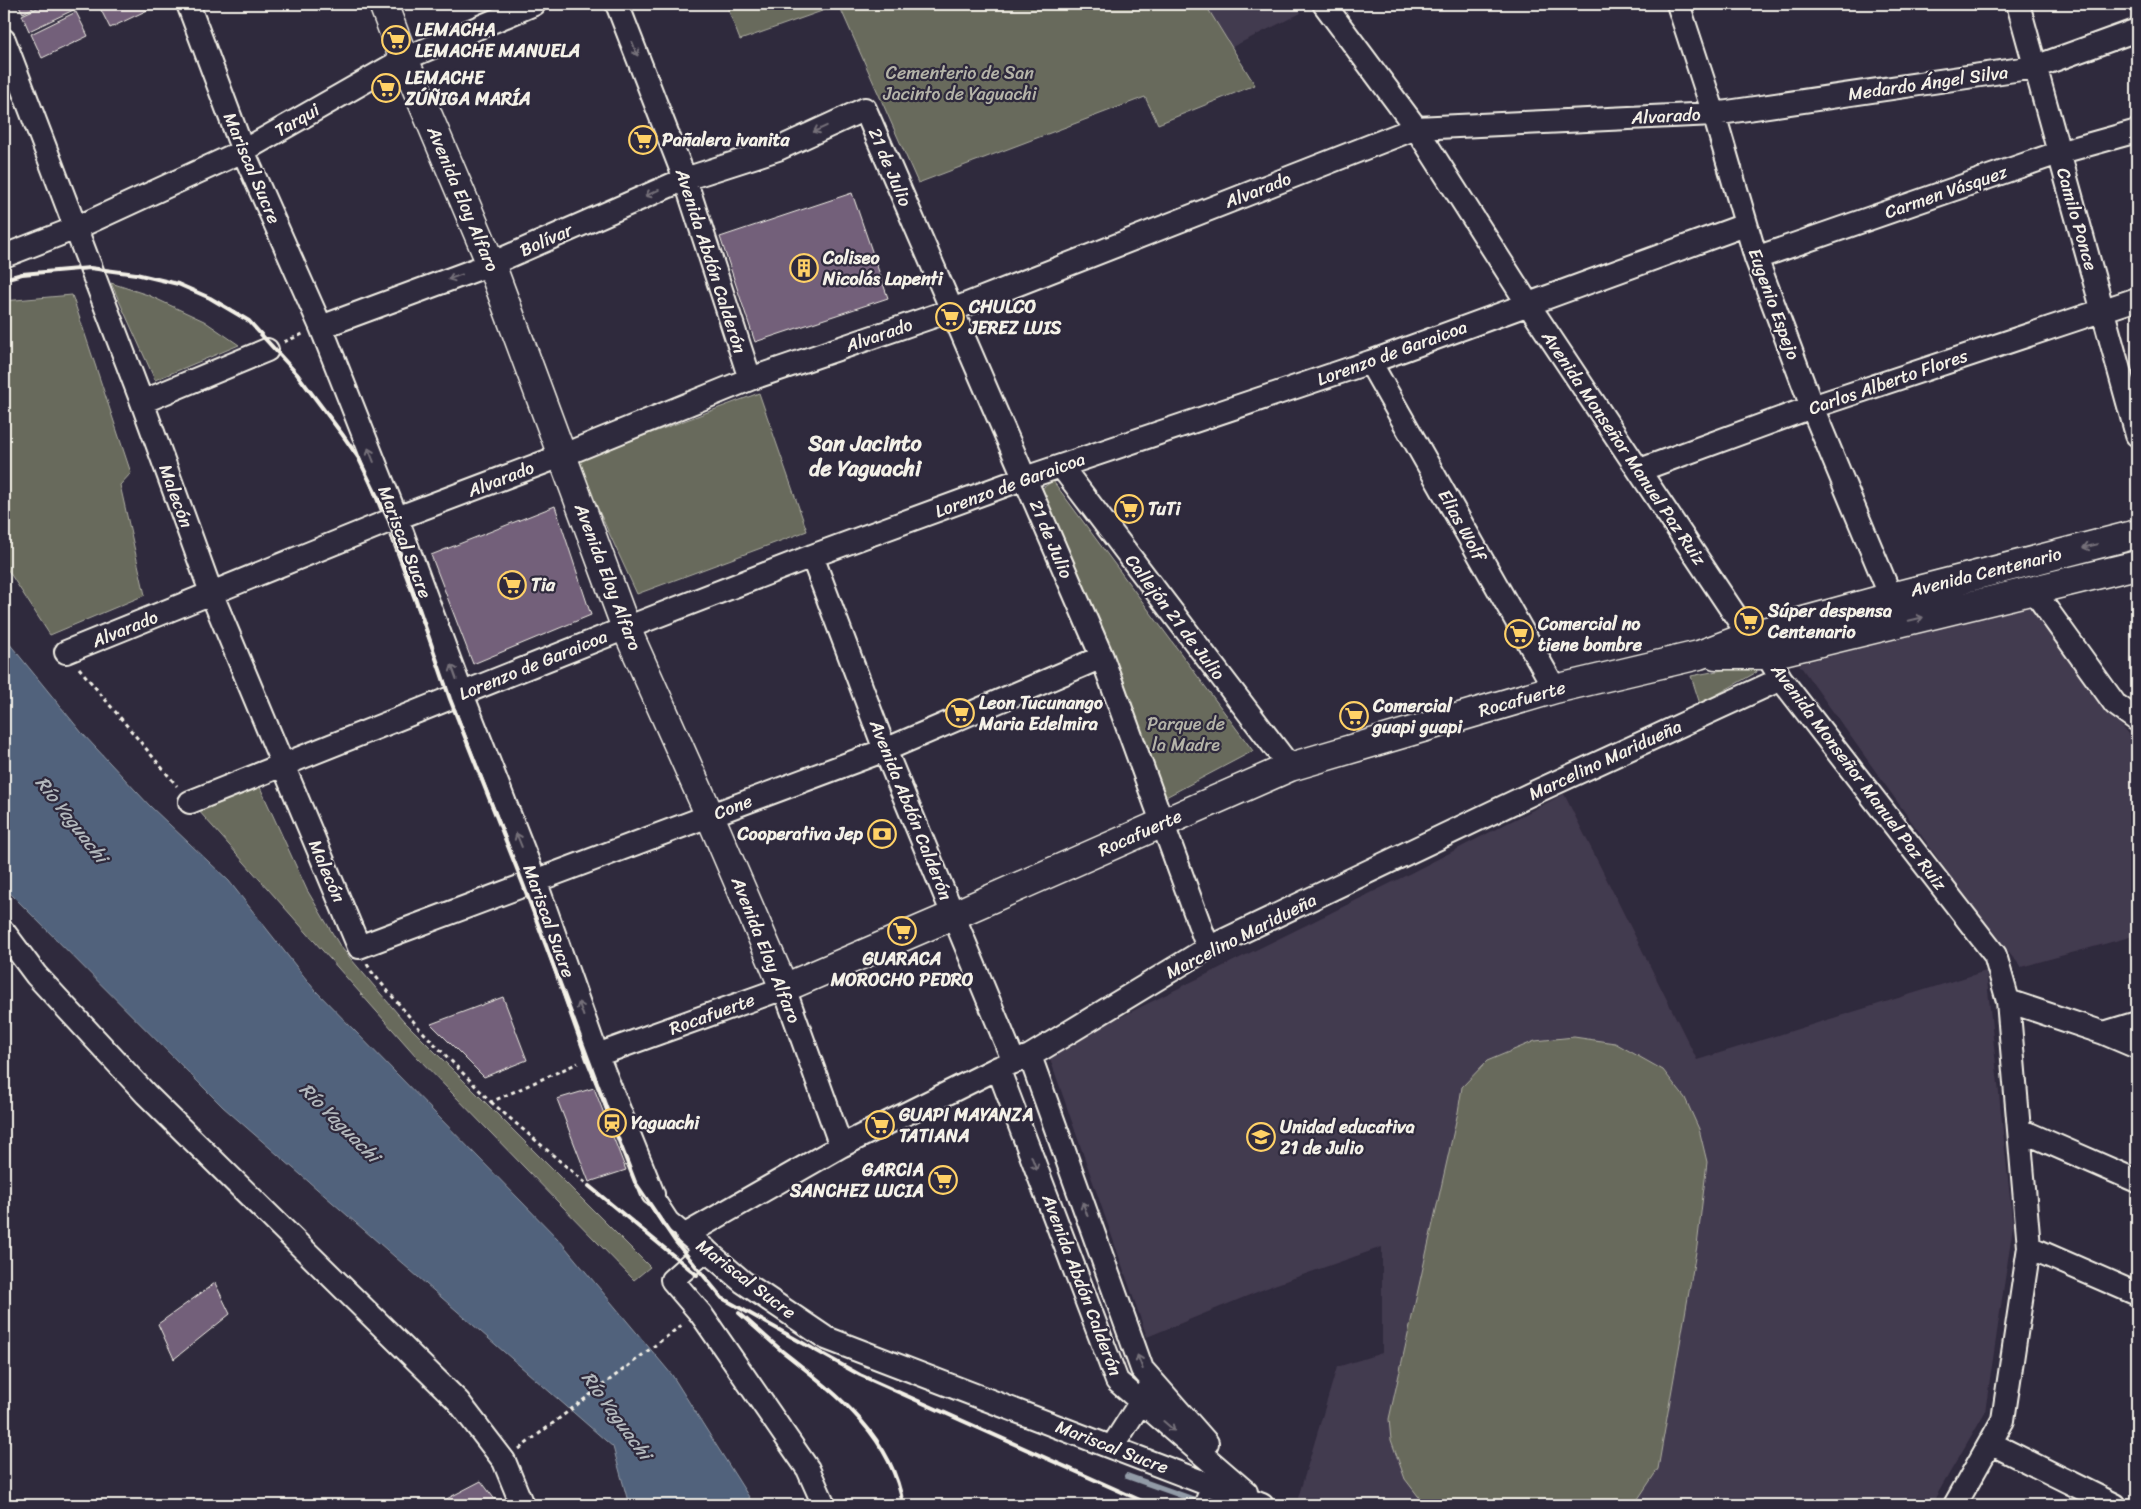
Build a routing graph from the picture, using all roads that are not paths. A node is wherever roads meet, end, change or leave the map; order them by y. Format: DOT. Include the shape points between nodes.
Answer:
graph roads {
  1 [pos="188,4"];
  2 [pos="383,4"];
  3 [pos="534,4"];
  4 [pos="617,4"];
  5 [pos="1324,4"];
  6 [pos="1678,4"];
  7 [pos="2018,4"];
  8 [pos="2137,30"];
  9 [pos="4,40"];
  10 [pos="404,59"];
  11 [pos="2035,67"];
  12 [pos="865,109"];
  13 [pos="1714,114"];
  14 [pos="1416,128"];
  15 [pos="2137,131"];
  16 [pos="243,150"];
  17 [pos="2058,153"];
  18 [pos="685,179"];
  19 [pos="1745,225"];
  20 [pos="76,228"];
  21 [pos="4,256"];
  22 [pos="1756,258"];
  23 [pos="491,264"];
  24 [pos="2137,299"];
  25 [pos="1528,304"];
  26 [pos="952,310"];
  27 [pos="2104,310"];
  28 [pos="320,327"];
  29 [pos="267,350"];
  30 [pos="1370,362"];
  31 [pos="750,379"];
  32 [pos="142,402"];
  33 [pos="1812,407"];
  34 [pos="2137,435"];
  35 [pos="561,456"];
  36 [pos="1061,466"];
  37 [pos="1640,470"];
  38 [pos="1025,478"];
  39 [pos="397,519"];
  40 [pos="2137,534"];
  41 [pos="812,556"];
  42 [pos="2137,565"];
  43 [pos="2033,590"];
  44 [pos="212,595"];
  45 [pos="1891,597"];
  46 [pos="626,628"];
  47 [pos="1758,646"];
  48 [pos="66,652"];
  49 [pos="1102,657"];
  50 [pos="1781,678"];
  51 [pos="1554,689"];
  52 [pos="462,694"];
  53 [pos="2137,720"];
  54 [pos="885,750"];
  55 [pos="281,764"];
  56 [pos="1290,767"];
  57 [pos="190,802"];
  58 [pos="710,816"];
  59 [pos="1161,823"];
  60 [pos="535,880"];
  61 [pos="954,916"];
  62 [pos="4,932"];
  63 [pos="359,947"];
  64 [pos="1208,948"];
  65 [pos="784,988"];
  66 [pos="2008,1001"];
  67 [pos="2137,1023"];
  68 [pos="2104,1033"];
  69 [pos="2137,1047"];
  70 [pos="597,1055"];
  71 [pos="1014,1062"];
  72 [pos="2020,1130"];
  73 [pos="841,1146"];
  74 [pos="2137,1181"];
  75 [pos="653,1194"];
  76 [pos="687,1234"];
  77 [pos="2029,1247"];
  78 [pos="706,1250"];
  79 [pos="2137,1294"];
  80 [pos="1153,1382"];
  81 [pos="1141,1401"];
  82 [pos="1990,1443"];
  83 [pos="1112,1447"];
  84 [pos="1209,1484"];
  85 [pos="522,1505"];
  86 [pos="824,1505"];
  87 [pos="1199,1505"];
  88 [pos="1262,1505"];
  89 [pos="1955,1505"];
  90 [pos="2115,1505"];
  1 -- 16 [label="street, Mariscal Sucre"];
  2 -- 10 [label="street, Avenida Eloy Alfaro"];
  3 -- 10 [label="street, Tarqui"];
  4 -- 18 [label="street, Avenida Abdón Calderón, one-way"];
  5 -- 14 [label="street, Avenida Monseñor Manuel Paz Ruiz"];
  6 -- 13 [label="street, Eugenio Espejo"];
  7 -- 11 [label="street, Camilo Ponce"];
  8 -- 11 [label="street, Medardo Ángel Silva"];
  9 -- 20 [label="street, Malecón"];
  10 -- 16 [label="street, Tarqui"];
  10 -- 23 [label="street, Avenida Eloy Alfaro"];
  11 -- 13 [label="street, Medardo Ángel Silva"];
  11 -- 17 [label="street, Camilo Ponce"];
  12 -- 18 [label="street, Bolívar, one-way" via="778,149"];
  12 -- 26 [label="street, 21 de Julio"];
  13 -- 14 [label="street, Alvarado"];
  13 -- 19 [label="street, Eugenio Espejo"];
  14 -- 25 [label="street, Avenida Monseñor Manuel Paz Ruiz"];
  14 -- 26 [label="street, Alvarado"];
  15 -- 17 [label="street, Carmen Vásquez"];
  16 -- 20 [label="street, Tarqui"];
  16 -- 28 [label="street, Mariscal Sucre"];
  17 -- 22 [label="street, Carmen Vásquez"];
  17 -- 27 [label="street, Camilo Ponce"];
  18 -- 23 [label="street, Bolívar, one-way"];
  18 -- 31 [label="street, Avenida Abdón Calderón"];
  19 -- 22 [label="street, Eugenio Espejo"];
  19 -- 25 [label="street, Lorenzo de Garaicoa"];
  20 -- 21 [label="street, Tarqui"];
  20 -- 32 [label="street, Malecón"];
  22 -- 33 [label="street, Eugenio Espejo"];
  23 -- 28 [label="street, Bolívar, one-way"];
  23 -- 35 [label="street, Avenida Eloy Alfaro"];
  24 -- 27 [label="street, Carlos Alberto Flores"];
  25 -- 30 [label="street, Lorenzo de Garaicoa"];
  25 -- 37 [label="street, Avenida Monseñor Manuel Paz Ruiz"];
  26 -- 31 [label="street, Alvarado"];
  26 -- 38 [label="street, 21 de Julio"];
  27 -- 33 [label="street, Carlos Alberto Flores"];
  27 -- 34 [label="street, Camilo Ponce"];
  39 -- 28 [label="street, Mariscal Sucre, one-way"];
  29 -- 32 [label="street"];
  30 -- 36 [label="street, Lorenzo de Garaicoa"];
  30 -- 51 [label="street, Elias Wolf"];
  31 -- 35 [label="street, Alvarado"];
  32 -- 44 [label="street, Malecón"];
  33 -- 37 [label="street, Carlos Alberto Flores"];
  33 -- 45 [label="street, Eugenio Espejo"];
  35 -- 39 [label="street, Alvarado"];
  35 -- 46 [label="street, Avenida Eloy Alfaro"];
  36 -- 38 [label="street, Lorenzo de Garaicoa"];
  36 -- 56 [label="street, Callejón 21 de Julio"];
  37 -- 47 [label="street, Avenida Monseñor Manuel Paz Ruiz"];
  38 -- 41 [label="street, Lorenzo de Garaicoa"];
  38 -- 49 [label="street, 21 de Julio"];
  39 -- 44 [label="street, Alvarado"];
  52 -- 39 [label="street, Mariscal Sucre, one-way"];
  40 -- 45 [label="street, Avenida Centenario, one-way"];
  41 -- 46 [label="street, Lorenzo de Garaicoa"];
  41 -- 54 [label="street, Avenida Abdón Calderón"];
  42 -- 43 [label="street, Avenida Centenario"];
  47 -- 43 [label="street, Avenida Centenario, one-way"];
  43 -- 53 [label="street" via="2115,704"];
  44 -- 48 [label="street, Alvarado"];
  44 -- 55 [label="street, Malecón"];
  45 -- 47 [label="street, Avenida Centenario"];
  46 -- 52 [label="street, Lorenzo de Garaicoa"];
  46 -- 58 [label="street, Avenida Eloy Alfaro"];
  47 -- 50 [label="street, Avenida Monseñor Manuel Paz Ruiz"];
  47 -- 51 [label="street, Rocafuerte" via="1699,655"];
  49 -- 54 [label="street, Cone"];
  49 -- 59 [label="street, 21 de Julio"];
  50 -- 64 [label="street, Marcelino Maridueña"];
  50 -- 66 [label="street, Avenida Monseñor Manuel Paz Ruiz" via="1995,955"];
  51 -- 56 [label="street, Rocafuerte"];
  52 -- 55 [label="street, Lorenzo de Garaicoa"];
  60 -- 52 [label="street, Mariscal Sucre, one-way"];
  54 -- 58 [label="street, Cone"];
  54 -- 61 [label="street, Avenida Abdón Calderón"];
  55 -- 57 [label="street, Lorenzo de Garaicoa"];
  55 -- 63 [label="street, Malecón"];
  56 -- 59 [label="street, Rocafuerte"];
  58 -- 60 [label="street, Cone"];
  58 -- 65 [label="street, Avenida Eloy Alfaro"];
  59 -- 61 [label="street, Rocafuerte"];
  59 -- 64 [label="street, 21 de Julio"];
  60 -- 63 [label="street, Cone"];
  70 -- 60 [label="street, Mariscal Sucre, one-way"];
  61 -- 65 [label="street, Rocafuerte"];
  61 -- 71 [label="street, Avenida Abdón Calderón"];
  62 -- 85 [label="street" via="36,974 146,1094 458,1401 504,1461"];
  64 -- 71 [label="street, Marcelino Maridueña"];
  65 -- 70 [label="street, Rocafuerte"];
  65 -- 73 [label="street, Avenida Eloy Alfaro"];
  66 -- 68 [label="street"];
  66 -- 72 [label="street, Avenida Monseñor Manuel Paz Ruiz"];
  67 -- 68 [label="street"];
  68 -- 69 [label="street"];
  70 -- 75 [label="street, Mariscal Sucre"];
  71 -- 73 [label="street, Marcelino Maridueña"];
  80 -- 71 [label="street, Avenida Abdón Calderón, one-way" via="1142,1369"];
  71 -- 81 [label="street, Avenida Abdón Calderón, one-way" via="1117,1381"];
  72 -- 74 [label="street"];
  72 -- 77 [label="street, Avenida Monseñor Manuel Paz Ruiz"];
  73 -- 76 [label="street, Marcelino Maridueña"];
  75 -- 76 [label="street, Mariscal Sucre" via="670,1220"];
  76 -- 78 [label="street, Mariscal Sucre"];
  77 -- 79 [label="street"];
  77 -- 82 [label="street, Avenida Monseñor Manuel Paz Ruiz" via="2003,1420"];
  78 -- 83 [label="street, Mariscal Sucre" via="743,1282 826,1338"];
  78 -- 86 [label="street" via="672,1280 701,1314 808,1469"];
  80 -- 81 [label="street"];
  81 -- 80 [label="street, Avenida Abdón Calderón, one-way" via="1262,1505"];
  81 -- 83 [label="street"];
  82 -- 89 [label="street, Avenida Monseñor Manuel Paz Ruiz"];
  82 -- 90 [label="street"];
  83 -- 84 [label="street, Mariscal Sucre"];
  84 -- 87 [label="lane"];
  84 -- 88 [label="street, Mariscal Sucre"];
}
